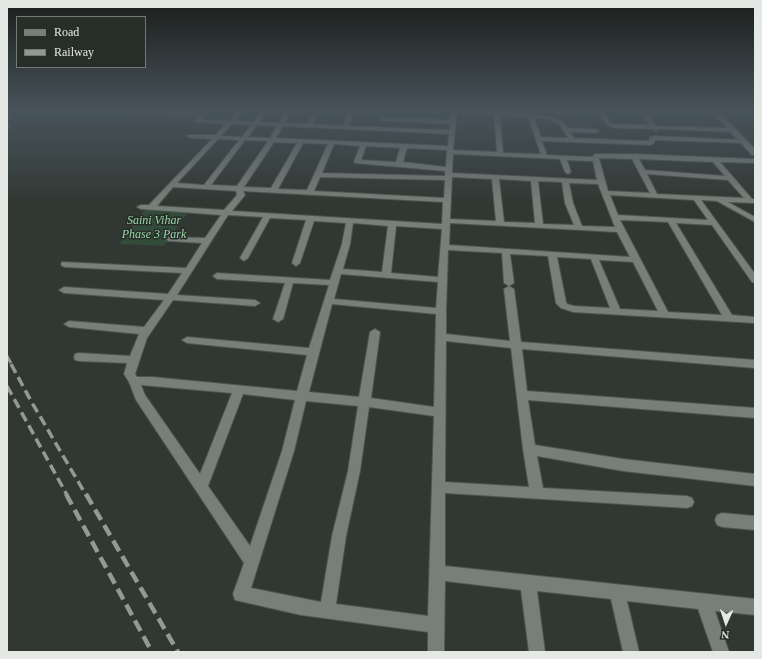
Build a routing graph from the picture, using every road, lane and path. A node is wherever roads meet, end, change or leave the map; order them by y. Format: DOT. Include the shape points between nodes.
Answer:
graph roads {
  1 [pos="213,143"];
  2 [pos="241,143"];
  3 [pos="270,143"];
  4 [pos="300,143"];
  5 [pos="328,143"];
  6 [pos="332,143"];
  7 [pos="451,143"];
  8 [pos="499,143"];
  9 [pos="539,143"];
  10 [pos="641,143"];
  11 [pos="650,143"];
  12 [pos="746,143"];
  13 [pos="364,144"];
  14 [pos="404,146"];
  15 [pos="450,150"];
  16 [pos="755,153"];
  17 [pos="500,155"];
  18 [pos="595,155"];
  19 [pos="634,156"];
  20 [pos="545,157"];
  21 [pos="563,158"];
  22 [pos="715,160"];
  23 [pos="755,161"];
  24 [pos="399,164"];
  25 [pos="568,172"];
  26 [pos="643,172"];
  27 [pos="448,174"];
  28 [pos="317,175"];
  29 [pos="495,178"];
  30 [pos="730,178"];
  31 [pos="534,180"];
  32 [pos="565,181"];
  33 [pos="601,182"];
  34 [pos="172,185"];
  35 [pos="206,187"];
  36 [pos="239,189"];
  37 [pos="274,191"];
  38 [pos="309,193"];
  39 [pos="605,193"];
  40 [pos="654,196"];
  41 [pos="696,198"];
  42 [pos="717,198"];
  43 [pos="447,200"];
  44 [pos="752,200"];
  45 [pos="141,207"];
  46 [pos="152,208"];
  47 [pos="226,213"];
  48 [pos="268,215"];
  49 [pos="615,217"];
  50 [pos="311,218"];
  51 [pos="670,220"];
  52 [pos="755,220"];
  53 [pos="350,221"];
  54 [pos="714,223"];
  55 [pos="392,224"];
  56 [pos="446,224"];
  57 [pos="500,224"];
  58 [pos="539,226"];
  59 [pos="579,228"];
  60 [pos="620,230"];
  61 [pos="169,239"];
  62 [pos="208,241"];
  63 [pos="445,247"];
  64 [pos="506,251"];
  65 [pos="552,254"];
  66 [pos="594,257"];
  67 [pos="244,258"];
  68 [pos="636,260"];
  69 [pos="296,263"];
  70 [pos="64,264"];
  71 [pos="188,271"];
  72 [pos="386,275"];
  73 [pos="217,276"];
  74 [pos="335,278"];
  75 [pos="290,280"];
  76 [pos="443,280"];
  77 [pos="755,280"];
  78 [pos="64,290"];
  79 [pos="170,298"];
  80 [pos="328,301"];
  81 [pos="254,303"];
  82 [pos="441,311"];
  83 [pos="616,311"];
  84 [pos="664,315"];
  85 [pos="278,319"];
  86 [pos="729,319"];
  87 [pos="755,320"];
  88 [pos="69,324"];
  89 [pos="146,331"];
  90 [pos="376,332"];
  91 [pos="441,337"];
  92 [pos="187,340"];
  93 [pos="517,345"];
  94 [pos="314,352"];
  95 [pos="79,357"];
  96 [pos="134,360"];
  97 [pos="755,364"];
  98 [pos="134,380"];
  99 [pos="238,390"];
  100 [pos="522,395"];
  101 [pos="302,397"];
  102 [pos="364,402"];
  103 [pos="439,412"];
  104 [pos="755,413"];
  105 [pos="529,449"];
  106 [pos="755,480"];
  107 [pos="201,487"];
  108 [pos="438,487"];
  109 [pos="537,494"];
  110 [pos="687,502"];
  111 [pos="722,520"];
  112 [pos="755,524"];
  113 [pos="252,562"];
  114 [pos="437,573"];
  115 [pos="528,583"];
  116 [pos="617,592"];
  117 [pos="704,602"];
  118 [pos="755,607"];
  119 [pos="327,611"];
  120 [pos="437,625"];
  121 [pos="436,652"];
  122 [pos="536,652"];
  123 [pos="631,652"];
  124 [pos="721,652"];
  1 -- 34 [label="street"];
  2 -- 35 [label="street"];
  3 -- 36 [label="street"];
  4 -- 37 [label="street"];
  5 -- 6 [label="street"];
  6 -- 13 [label="street"];
  6 -- 28 [label="street"];
  7 -- 15 [label="street"];
  8 -- 17 [label="street"];
  9 -- 20 [label="street"];
  10 -- 11 [label="street"];
  12 -- 16 [label="street"];
  13 -- 14 [label="street"];
  13 -- 24 [label="street" via="357,162"];
  14 -- 15 [label="street"];
  14 -- 24 [label="street"];
  15 -- 17 [label="street"];
  15 -- 27 [label="street"];
  17 -- 20 [label="street"];
  18 -- 19 [label="street"];
  18 -- 21 [label="street"];
  18 -- 33 [label="street"];
  19 -- 22 [label="street"];
  19 -- 26 [label="street"];
  20 -- 21 [label="street"];
  21 -- 25 [label="street"];
  22 -- 23 [label="street"];
  22 -- 30 [label="street"];
  24 -- 27 [label="street"];
  26 -- 30 [label="street"];
  26 -- 40 [label="street"];
  27 -- 28 [label="street" via="406,178"];
  27 -- 29 [label="street"];
  27 -- 43 [label="street"];
  28 -- 38 [label="street"];
  29 -- 31 [label="street"];
  29 -- 57 [label="street"];
  30 -- 44 [label="street"];
  31 -- 32 [label="street"];
  31 -- 58 [label="street"];
  32 -- 33 [label="street"];
  32 -- 59 [label="street" via="569,203"];
  33 -- 39 [label="street"];
  34 -- 35 [label="street"];
  34 -- 46 [label="street"];
  35 -- 36 [label="street"];
  36 -- 37 [label="street"];
  36 -- 47 [label="street" via="241,195"];
  37 -- 38 [label="street"];
  38 -- 43 [label="street"];
  39 -- 40 [label="street"];
  39 -- 49 [label="street"];
  40 -- 41 [label="street"];
  41 -- 42 [label="street"];
  41 -- 54 [label="street"];
  42 -- 44 [label="street"];
  42 -- 52 [label="street"];
  43 -- 56 [label="street"];
  45 -- 46 [label="street"];
  46 -- 47 [label="street"];
  47 -- 48 [label="street"];
  47 -- 62 [label="street"];
  48 -- 50 [label="street"];
  48 -- 67 [label="street"];
  49 -- 51 [label="street"];
  49 -- 60 [label="street"];
  50 -- 53 [label="street"];
  50 -- 69 [label="street"];
  51 -- 54 [label="street"];
  51 -- 86 [label="street"];
  53 -- 55 [label="street"];
  53 -- 74 [label="street"];
  54 -- 77 [label="street"];
  55 -- 56 [label="street"];
  55 -- 72 [label="street"];
  56 -- 57 [label="street"];
  56 -- 63 [label="street"];
  57 -- 58 [label="street"];
  58 -- 59 [label="street"];
  59 -- 60 [label="street"];
  60 -- 68 [label="street"];
  61 -- 62 [label="street"];
  62 -- 71 [label="street"];
  63 -- 64 [label="street"];
  63 -- 76 [label="street"];
  64 -- 65 [label="street"];
  64 -- 93 [label="street"];
  65 -- 66 [label="street"];
  65 -- 83 [label="street" via="561,303 564,306 574,309"];
  66 -- 68 [label="street"];
  66 -- 83 [label="street"];
  68 -- 84 [label="street"];
  70 -- 71 [label="street"];
  71 -- 79 [label="street"];
  72 -- 74 [label="street"];
  72 -- 76 [label="street"];
  73 -- 75 [label="street"];
  74 -- 75 [label="street"];
  74 -- 80 [label="street"];
  75 -- 85 [label="street"];
  76 -- 82 [label="street"];
  78 -- 79 [label="street"];
  79 -- 81 [label="street"];
  79 -- 89 [label="street"];
  80 -- 82 [label="street"];
  80 -- 94 [label="street"];
  82 -- 91 [label="street"];
  83 -- 84 [label="street"];
  84 -- 86 [label="street"];
  86 -- 87 [label="street"];
  88 -- 89 [label="street"];
  89 -- 96 [label="street"];
  90 -- 102 [label="street"];
  91 -- 93 [label="street"];
  91 -- 103 [label="street"];
  92 -- 94 [label="street"];
  93 -- 97 [label="street"];
  93 -- 100 [label="street"];
  94 -- 101 [label="street"];
  95 -- 96 [label="street"];
  96 -- 98 [label="street" via="129,374"];
  98 -- 99 [label="street"];
  98 -- 107 [label="street" via="140,397"];
  99 -- 101 [label="street"];
  99 -- 107 [label="street"];
  100 -- 104 [label="street"];
  100 -- 105 [label="street"];
  101 -- 102 [label="street"];
  101 -- 113 [label="street" via="286,458"];
  102 -- 103 [label="street"];
  102 -- 119 [label="street" via="354,471 339,536"];
  103 -- 108 [label="street"];
  105 -- 106 [label="street" via="623,465"];
  105 -- 109 [label="street"];
  107 -- 113 [label="street"];
  108 -- 109 [label="street"];
  108 -- 114 [label="street"];
  109 -- 110 [label="street"];
  111 -- 112 [label="street"];
  113 -- 119 [label="street" via="242,594"];
  114 -- 115 [label="street"];
  114 -- 120 [label="street"];
  115 -- 116 [label="street"];
  115 -- 122 [label="street"];
  116 -- 117 [label="street"];
  116 -- 123 [label="street"];
  117 -- 118 [label="street"];
  117 -- 124 [label="street"];
  119 -- 120 [label="street"];
  120 -- 121 [label="street"];
}
